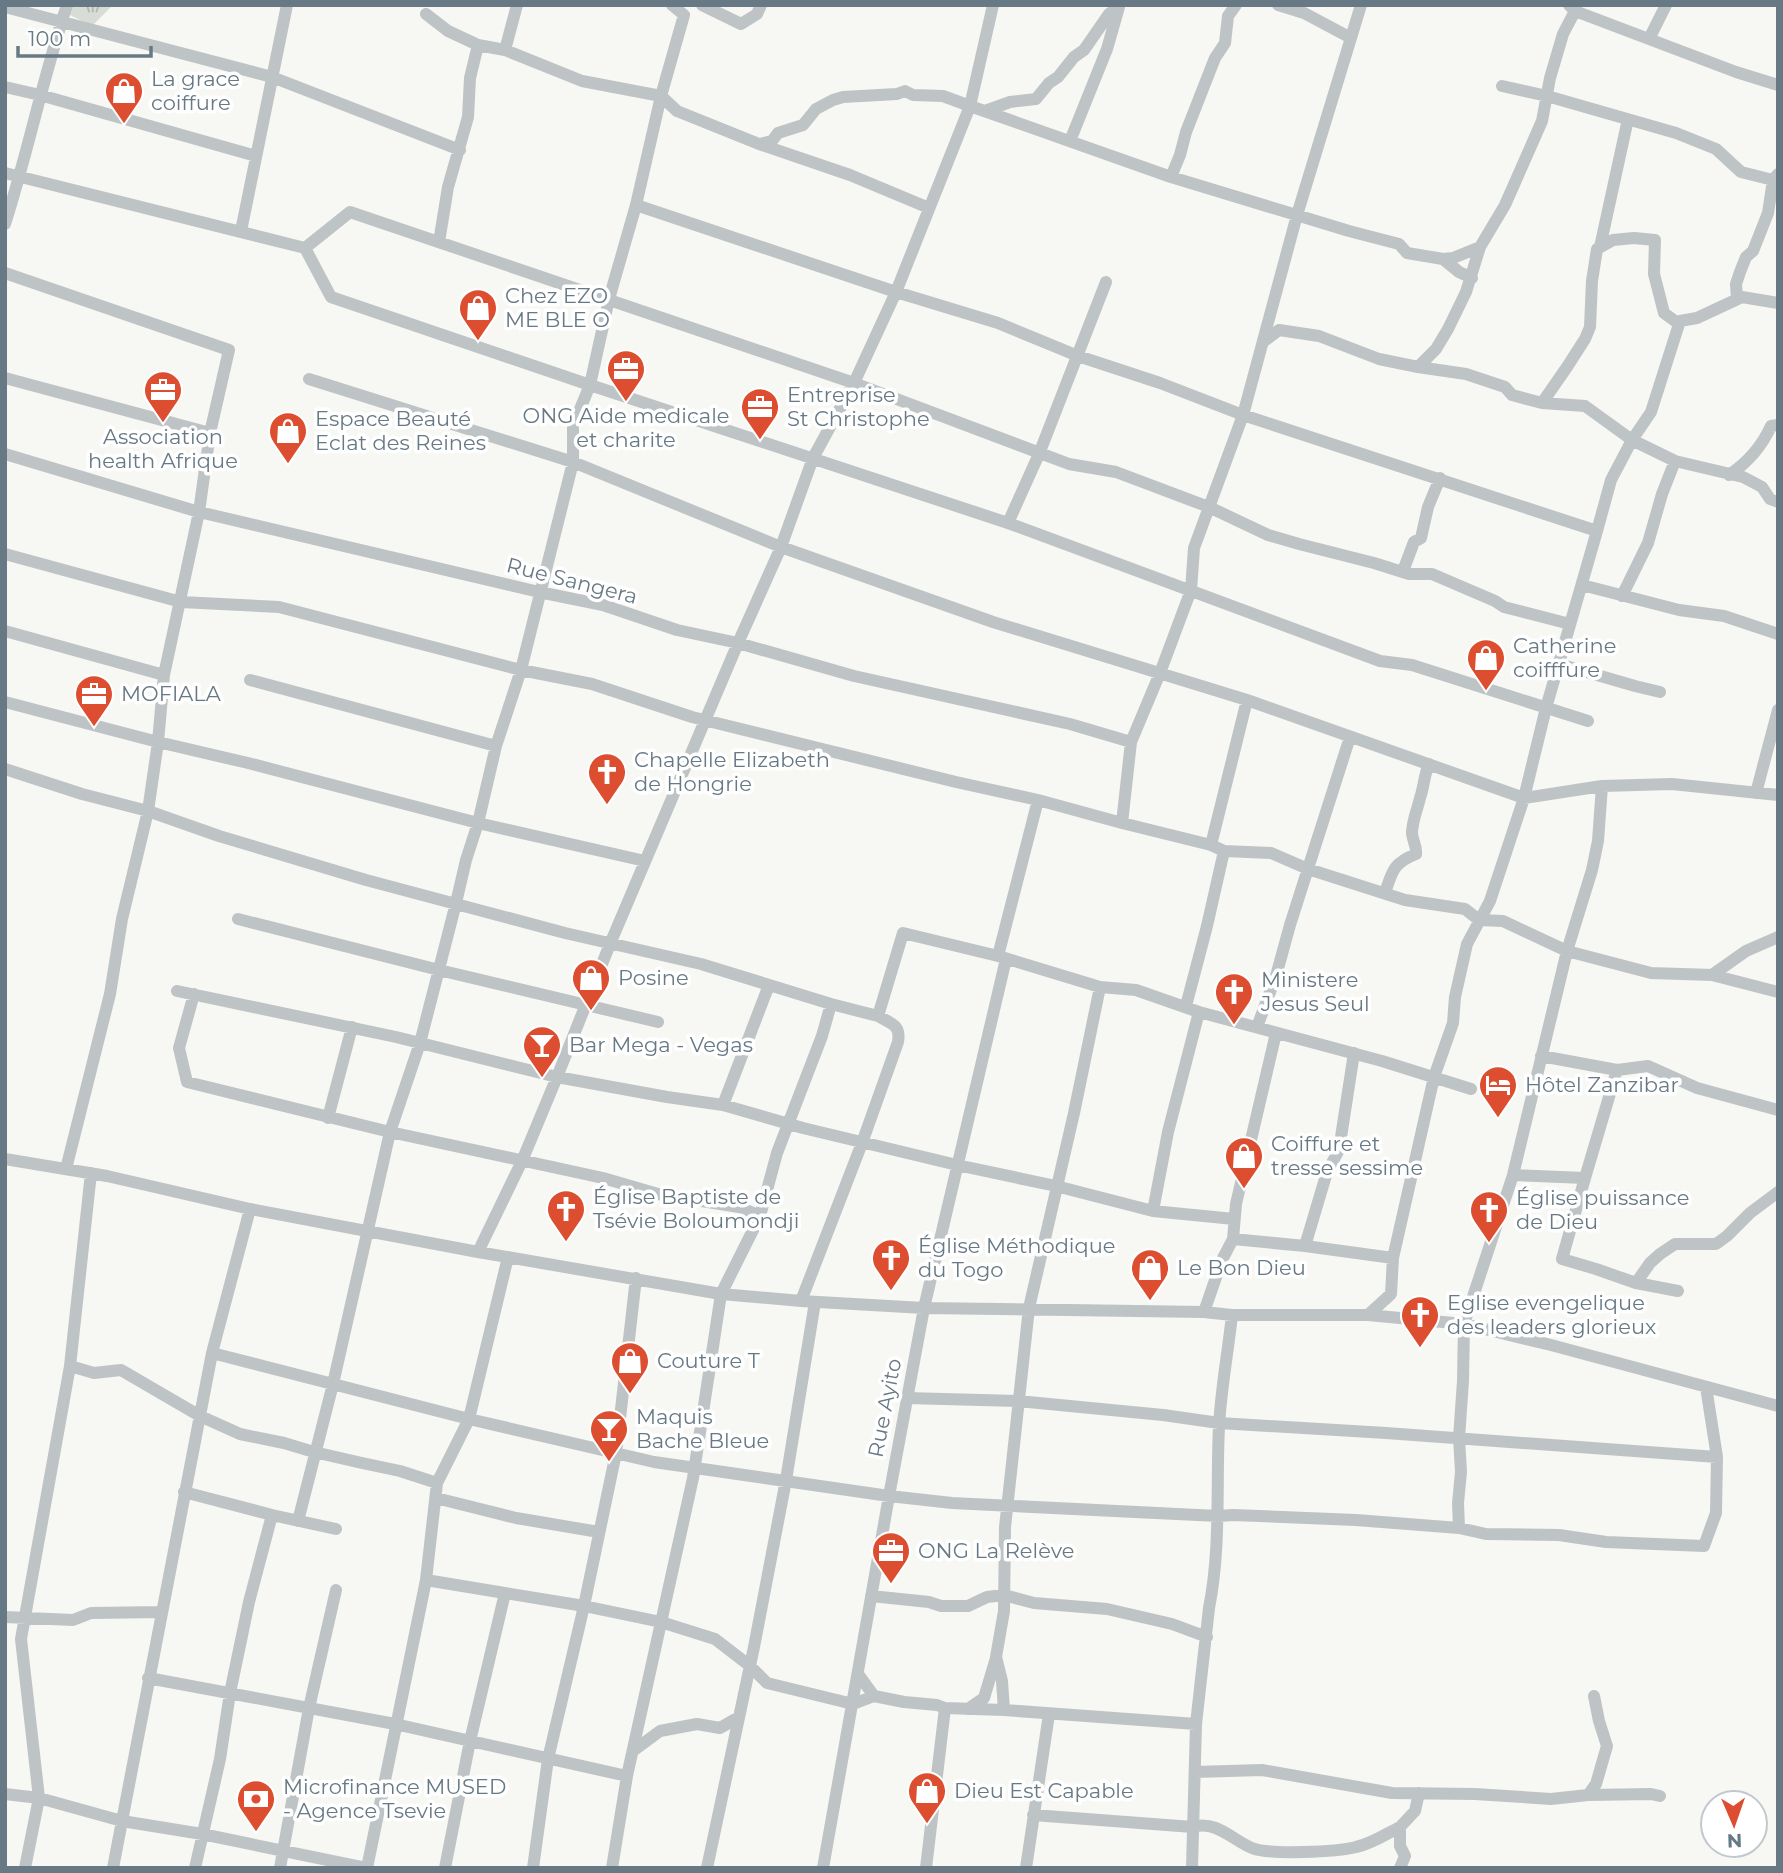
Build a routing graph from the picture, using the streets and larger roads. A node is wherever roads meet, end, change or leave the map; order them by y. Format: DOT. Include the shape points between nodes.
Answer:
graph roads {
  1 [pos="67,5"];
  2 [pos="287,5"];
  3 [pos="517,5"];
  4 [pos="672,5"];
  5 [pos="702,5"];
  6 [pos="761,5"];
  7 [pos="993,5"];
  8 [pos="1236,5"];
  9 [pos="1278,5"];
  10 [pos="1361,5"];
  11 [pos="1666,5"];
  12 [pos="1119,6"];
  13 [pos="5,7"];
  14 [pos="1572,8"];
  15 [pos="689,10"];
  16 [pos="426,14"];
  17 [pos="61,22"];
  18 [pos="1351,37"];
  19 [pos="1649,39"];
  20 [pos="478,45"];
  21 [pos="505,50"];
  22 [pos="272,77"];
  23 [pos="1778,85"];
  24 [pos="1502,86"];
  25 [pos="5,87"];
  26 [pos="40,95"];
  27 [pos="662,96"];
  28 [pos="1547,96"];
  29 [pos="970,106"];
  30 [pos="985,111"];
  31 [pos="1628,119"];
  32 [pos="1070,141"];
  33 [pos="759,144"];
  34 [pos="460,150"];
  35 [pos="256,156"];
  36 [pos="5,173"];
  37 [pos="20,177"];
  38 [pos="1171,177"];
  39 [pos="1776,178"];
  40 [pos="636,205"];
  41 [pos="929,208"];
  42 [pos="1297,215"];
  43 [pos="5,224"];
  44 [pos="241,230"];
  45 [pos="439,242"];
  46 [pos="1480,247"];
  47 [pos="1600,247"];
  48 [pos="305,248"];
  49 [pos="1443,259"];
  50 [pos="5,272"];
  51 [pos="1472,278"];
  52 [pos="1106,282"];
  53 [pos="895,292"];
  54 [pos="609,299"];
  55 [pos="1737,299"];
  56 [pos="1778,303"];
  57 [pos="1679,324"];
  58 [pos="1263,342"];
  59 [pos="1078,356"];
  60 [pos="1418,367"];
  61 [pos="5,378"];
  62 [pos="309,379"];
  63 [pos="854,383"];
  64 [pos="590,385"];
  65 [pos="1542,403"];
  66 [pos="1243,415"];
  67 [pos="1778,425"];
  68 [pos="210,433"];
  69 [pos="1632,440"];
  70 [pos="5,454"];
  71 [pos="1039,454"];
  72 [pos="813,458"];
  73 [pos="1675,461"];
  74 [pos="573,463"];
  75 [pos="1729,475"];
  76 [pos="1440,478"];
  77 [pos="1778,502"];
  78 [pos="1209,508"];
  79 [pos="199,512"];
  80 [pos="1008,523"];
  81 [pos="1597,531"];
  82 [pos="781,547"];
  83 [pos="5,554"];
  84 [pos="1403,571"];
  85 [pos="1581,585"];
  86 [pos="1191,590"];
  87 [pos="539,592"];
  88 [pos="1622,596"];
  89 [pos="181,602"];
  90 [pos="1570,624"];
  91 [pos="5,631"];
  92 [pos="1778,634"];
  93 [pos="738,643"];
  94 [pos="1559,664"];
  95 [pos="521,670"];
  96 [pos="1160,673"];
  97 [pos="164,675"];
  98 [pos="250,680"];
  99 [pos="1660,692"];
  100 [pos="1247,700"];
  101 [pos="5,702"];
  102 [pos="1546,708"];
  103 [pos="1778,710"];
  104 [pos="706,720"];
  105 [pos="1588,721"];
  106 [pos="1350,737"];
  107 [pos="158,742"];
  108 [pos="1131,742"];
  109 [pos="496,746"];
  110 [pos="1429,764"];
  111 [pos="5,769"];
  112 [pos="1602,786"];
  113 [pos="1756,793"];
  114 [pos="1778,795"];
  115 [pos="1524,798"];
  116 [pos="1038,800"];
  117 [pos="148,811"];
  118 [pos="1122,823"];
  119 [pos="478,824"];
  120 [pos="1218,848"];
  121 [pos="645,861"];
  122 [pos="1308,869"];
  123 [pos="1385,893"];
  124 [pos="456,903"];
  125 [pos="238,919"];
  126 [pos="1479,920"];
  127 [pos="1778,937"];
  128 [pos="610,944"];
  129 [pos="1567,951"];
  130 [pos="1002,957"];
  131 [pos="439,970"];
  132 [pos="1712,975"];
  133 [pos="769,985"];
  134 [pos="1100,987"];
  135 [pos="177,991"];
  136 [pos="1778,992"];
  137 [pos="194,994"];
  138 [pos="585,1004"];
  139 [pos="831,1004"];
  140 [pos="1186,1006"];
  141 [pos="1199,1012"];
  142 [pos="878,1016"];
  143 [pos="658,1022"];
  144 [pos="352,1027"];
  145 [pos="1257,1027"];
  146 [pos="1276,1033"];
  147 [pos="420,1042"];
  148 [pos="1354,1053"];
  149 [pos="1541,1056"];
  150 [pos="1617,1070"];
  151 [pos="557,1077"];
  152 [pos="1434,1077"];
  153 [pos="1471,1088"];
  154 [pos="723,1105"];
  155 [pos="1778,1110"];
  156 [pos="328,1118"];
  157 [pos="789,1124"];
  158 [pos="390,1132"];
  159 [pos="862,1143"];
  160 [pos="5,1159"];
  161 [pos="522,1161"];
  162 [pos="957,1166"];
  163 [pos="66,1169"];
  164 [pos="91,1174"];
  165 [pos="1513,1175"];
  166 [pos="1585,1178"];
  167 [pos="1056,1186"];
  168 [pos="1778,1192"];
  169 [pos="250,1209"];
  170 [pos="1153,1210"];
  171 [pos="760,1216"];
  172 [pos="1234,1219"];
  173 [pos="366,1230"];
  174 [pos="1233,1239"];
  175 [pos="1305,1246"];
  176 [pos="478,1252"];
  177 [pos="508,1256"];
  178 [pos="1393,1258"];
  179 [pos="636,1278"];
  180 [pos="1636,1283"];
  181 [pos="1678,1291"];
  182 [pos="721,1294"];
  183 [pos="801,1301"];
  184 [pos="815,1301"];
  185 [pos="924,1308"];
  186 [pos="1029,1308"];
  187 [pos="1204,1312"];
  188 [pos="1231,1315"];
  189 [pos="1368,1315"];
  190 [pos="1464,1324"];
  191 [pos="212,1353"];
  192 [pos="69,1366"];
  193 [pos="332,1384"];
  194 [pos="1706,1387"];
  195 [pos="906,1398"];
  196 [pos="1018,1401"];
  197 [pos="1778,1406"];
  198 [pos="200,1416"];
  199 [pos="470,1419"];
  200 [pos="1219,1423"];
  201 [pos="1459,1438"];
  202 [pos="314,1452"];
  203 [pos="616,1453"];
  204 [pos="1717,1457"];
  205 [pos="695,1468"];
  206 [pos="786,1480"];
  207 [pos="437,1483"];
  208 [pos="184,1492"];
  209 [pos="888,1496"];
  210 [pos="436,1499"];
  211 [pos="1009,1506"];
  212 [pos="272,1516"];
  213 [pos="1218,1516"];
  214 [pos="298,1521"];
  215 [pos="1459,1528"];
  216 [pos="336,1529"];
  217 [pos="599,1532"];
  218 [pos="426,1580"];
  219 [pos="336,1590"];
  220 [pos="505,1593"];
  221 [pos="1004,1595"];
  222 [pos="871,1596"];
  223 [pos="584,1606"];
  224 [pos="161,1612"];
  225 [pos="5,1617"];
  226 [pos="24,1617"];
  227 [pos="661,1622"];
  228 [pos="1207,1637"];
  229 [pos="996,1657"];
  230 [pos="750,1667"];
  231 [pos="858,1674"];
  232 [pos="149,1678"];
  233 [pos="230,1693"];
  234 [pos="874,1696"];
  235 [pos="1594,1696"];
  236 [pos="853,1704"];
  237 [pos="309,1708"];
  238 [pos="945,1708"];
  239 [pos="968,1709"];
  240 [pos="1004,1710"];
  241 [pos="1049,1714"];
  242 [pos="739,1717"];
  243 [pos="395,1724"];
  244 [pos="1196,1724"];
  245 [pos="470,1741"];
  246 [pos="633,1751"];
  247 [pos="548,1759"];
  248 [pos="1195,1772"];
  249 [pos="627,1776"];
  250 [pos="1419,1793"];
  251 [pos="5,1794"];
  252 [pos="1588,1796"];
  253 [pos="1660,1796"];
  254 [pos="39,1798"];
  255 [pos="1033,1815"];
  256 [pos="122,1821"];
  257 [pos="1193,1827"];
  258 [pos="1400,1827"];
  259 [pos="202,1834"];
  260 [pos="283,1850"];
  261 [pos="24,1868"];
  262 [pos="113,1868"];
  263 [pos="195,1868"];
  264 [pos="279,1868"];
  265 [pos="366,1868"];
  266 [pos="445,1868"];
  267 [pos="533,1868"];
  268 [pos="612,1868"];
  269 [pos="707,1868"];
  270 [pos="823,1868"];
  271 [pos="926,1868"];
  272 [pos="1026,1868"];
  273 [pos="1192,1868"];
  274 [pos="1400,1868"];
  1 -- 17 [label="street"];
  2 -- 22 [label="street"];
  3 -- 21 [label="street"];
  4 -- 15 [label="street"];
  5 -- 6 [label="street" via="741,24 757,14"];
  7 -- 29 [label="street"];
  8 -- 38 [label="street" via="1228,16 1225,43 1215,58"];
  9 -- 18 [label="street"];
  10 -- 18 [label="street"];
  11 -- 19 [label="street"];
  12 -- 30 [label="street" via="1036,99"];
  12 -- 32 [label="street"];
  13 -- 17 [label="street"];
  14 -- 19 [label="street"];
  14 -- 28 [label="street"];
  15 -- 27 [label="street"];
  16 -- 20 [label="street"];
  17 -- 22 [label="street"];
  17 -- 26 [label="street"];
  18 -- 42 [label="street"];
  19 -- 23 [label="street"];
  20 -- 21 [label="street"];
  20 -- 34 [label="street"];
  21 -- 27 [label="street" via="582,81"];
  22 -- 34 [label="street"];
  22 -- 35 [label="street"];
  24 -- 28 [label="street"];
  25 -- 26 [label="street"];
  26 -- 35 [label="street"];
  26 -- 37 [label="street"];
  27 -- 33 [label="street" via="677,111"];
  27 -- 40 [label="street"];
  28 -- 31 [label="street"];
  28 -- 46 [label="street" via="1542,121 1505,205"];
  29 -- 30 [label="street"];
  29 -- 33 [label="street" via="943,96 905,91 843,97 816,109 803,125"];
  29 -- 41 [label="street"];
  30 -- 32 [label="street"];
  31 -- 39 [label="street" via="1716,149 1741,172"];
  31 -- 47 [label="street"];
  32 -- 38 [label="street"];
  33 -- 41 [label="street"];
  34 -- 45 [label="street"];
  35 -- 44 [label="street"];
  36 -- 37 [label="street"];
  37 -- 43 [label="street"];
  37 -- 44 [label="street"];
  38 -- 42 [label="street"];
  39 -- 55 [label="street" via="1768,213 1736,284"];
  40 -- 53 [label="street"];
  40 -- 54 [label="street"];
  41 -- 53 [label="street"];
  42 -- 49 [label="street" via="1399,244 1408,253"];
  42 -- 58 [label="street"];
  44 -- 48 [label="street"];
  45 -- 48 [label="street" via="350,212"];
  45 -- 54 [label="street"];
  46 -- 49 [label="street"];
  46 -- 51 [label="street"];
  47 -- 57 [label="street" via="1613,240 1655,240 1654,274 1664,313"];
  47 -- 65 [label="street" via="1592,281 1590,327"];
  48 -- 64 [label="street" via="331,297"];
  49 -- 51 [label="street"];
  50 -- 68 [label="street" via="229,350"];
  51 -- 60 [label="street" via="1436,349"];
  52 -- 59 [label="street"];
  53 -- 59 [label="street" via="998,323"];
  53 -- 63 [label="street"];
  54 -- 63 [label="street"];
  54 -- 64 [label="street"];
  55 -- 56 [label="street"];
  55 -- 57 [label="street"];
  57 -- 69 [label="street" via="1651,412"];
  58 -- 60 [label="street" via="1279,330 1319,336 1379,359"];
  58 -- 66 [label="street"];
  59 -- 66 [label="street"];
  59 -- 71 [label="street"];
  60 -- 65 [label="street" via="1466,374"];
  61 -- 68 [label="street"];
  62 -- 74 [label="street"];
  63 -- 71 [label="street"];
  63 -- 72 [label="street"];
  64 -- 72 [label="street"];
  64 -- 74 [label="street" via="573,426"];
  65 -- 69 [label="street" via="1585,407"];
  66 -- 76 [label="street"];
  66 -- 78 [label="street"];
  67 -- 75 [label="street" via="1771,426 1765,441"];
  68 -- 79 [label="street"];
  69 -- 73 [label="street"];
  69 -- 81 [label="street" via="1611,480"];
  70 -- 79 [label="street, Rue Sangera"];
  71 -- 78 [label="street" via="1116,472"];
  71 -- 80 [label="street"];
  72 -- 80 [label="street"];
  72 -- 82 [label="street"];
  73 -- 75 [label="street"];
  73 -- 88 [label="street" via="1648,543"];
  74 -- 82 [label="street"];
  74 -- 87 [label="street"];
  75 -- 77 [label="street" via="1762,487"];
  76 -- 81 [label="street"];
  76 -- 84 [label="street" via="1421,538 1414,542"];
  78 -- 84 [label="street" via="1268,534"];
  78 -- 86 [label="street" via="1194,548"];
  79 -- 87 [label="street, Rue Sangera"];
  79 -- 89 [label="street"];
  80 -- 86 [label="street"];
  81 -- 85 [label="street"];
  82 -- 93 [label="street"];
  82 -- 96 [label="street"];
  83 -- 89 [label="street"];
  84 -- 90 [label="street" via="1432,573 1504,607"];
  85 -- 88 [label="street"];
  85 -- 90 [label="street"];
  86 -- 96 [label="street"];
  86 -- 102 [label="street" via="1380,662 1412,665"];
  87 -- 93 [label="street, Rue Sangera"];
  87 -- 95 [label="street"];
  88 -- 92 [label="street" via="1724,616"];
  89 -- 95 [label="street" via="279,607"];
  89 -- 97 [label="street"];
  90 -- 94 [label="street"];
  91 -- 97 [label="street"];
  93 -- 104 [label="street"];
  93 -- 108 [label="street, Rue Sangera" via="854,676"];
  94 -- 99 [label="street"];
  94 -- 102 [label="street"];
  95 -- 104 [label="street" via="592,684"];
  95 -- 109 [label="street"];
  96 -- 100 [label="street"];
  96 -- 108 [label="street"];
  97 -- 107 [label="street"];
  98 -- 109 [label="street"];
  100 -- 106 [label="street"];
  100 -- 120 [label="street"];
  101 -- 107 [label="street"];
  102 -- 105 [label="street"];
  102 -- 115 [label="street"];
  103 -- 113 [label="street"];
  104 -- 116 [label="street"];
  104 -- 121 [label="street"];
  106 -- 110 [label="street"];
  106 -- 122 [label="street"];
  107 -- 117 [label="street"];
  107 -- 119 [label="street"];
  108 -- 118 [label="street"];
  109 -- 119 [label="street"];
  110 -- 115 [label="street"];
  110 -- 123 [label="street" via="1414,814 1416,854 1402,859 1391,872"];
  111 -- 117 [label="street"];
  112 -- 113 [label="street" via="1672,784"];
  112 -- 115 [label="street"];
  112 -- 129 [label="street" via="1598,841"];
  113 -- 114 [label="street"];
  115 -- 126 [label="street" via="1490,901"];
  116 -- 118 [label="street"];
  116 -- 130 [label="street, Rue Ayito"];
  117 -- 124 [label="street" via="366,880"];
  117 -- 163 [label="street" via="110,993"];
  118 -- 120 [label="street"];
  119 -- 121 [label="street"];
  119 -- 124 [label="street"];
  120 -- 122 [label="street" via="1271,853"];
  120 -- 140 [label="street" via="1207,926"];
  121 -- 128 [label="street"];
  122 -- 123 [label="street"];
  122 -- 145 [label="street"];
  123 -- 126 [label="street" via="1465,909"];
  124 -- 128 [label="street"];
  124 -- 131 [label="street"];
  125 -- 131 [label="street"];
  126 -- 129 [label="street" via="1503,921"];
  126 -- 152 [label="street" via="1466,944 1453,1023"];
  127 -- 132 [label="street" via="1746,951"];
  128 -- 133 [label="street"];
  128 -- 138 [label="street"];
  129 -- 132 [label="street" via="1651,973"];
  129 -- 149 [label="street"];
  130 -- 134 [label="street"];
  130 -- 142 [label="street" via="903,933"];
  130 -- 162 [label="street, Rue Ayito"];
  131 -- 138 [label="street"];
  131 -- 147 [label="street"];
  132 -- 136 [label="street"];
  133 -- 139 [label="street"];
  133 -- 154 [label="street"];
  134 -- 140 [label="street" via="1136,990"];
  134 -- 167 [label="street"];
  135 -- 137 [label="street"];
  137 -- 144 [label="street"];
  137 -- 156 [label="street" via="179,1048 187,1082"];
  138 -- 143 [label="street"];
  138 -- 151 [label="street"];
  139 -- 142 [label="street"];
  139 -- 157 [label="street"];
  140 -- 141 [label="street"];
  141 -- 145 [label="street"];
  141 -- 170 [label="street"];
  142 -- 159 [label="street" via="900,1033"];
  144 -- 147 [label="street"];
  144 -- 156 [label="street"];
  145 -- 146 [label="street"];
  146 -- 148 [label="street"];
  146 -- 172 [label="street"];
  147 -- 151 [label="street"];
  147 -- 158 [label="street"];
  148 -- 152 [label="street"];
  148 -- 175 [label="street" via="1339,1150 1326,1172"];
  149 -- 150 [label="street"];
  149 -- 165 [label="street"];
  150 -- 155 [label="street" via="1648,1066 1697,1088"];
  150 -- 166 [label="street"];
  151 -- 154 [label="street"];
  151 -- 161 [label="street"];
  152 -- 153 [label="street"];
  152 -- 178 [label="street"];
  154 -- 157 [label="street"];
  156 -- 158 [label="street"];
  157 -- 159 [label="street"];
  157 -- 171 [label="street"];
  158 -- 161 [label="street"];
  158 -- 173 [label="street"];
  159 -- 162 [label="street"];
  159 -- 183 [label="street"];
  160 -- 163 [label="street"];
  161 -- 171 [label="street" via="658,1194 740,1207"];
  161 -- 176 [label="street"];
  162 -- 167 [label="street"];
  162 -- 185 [label="street, Rue Ayito"];
  163 -- 164 [label="street"];
  164 -- 169 [label="street"];
  164 -- 192 [label="street"];
  165 -- 166 [label="street"];
  165 -- 190 [label="street"];
  166 -- 180 [label="street" via="1563,1259"];
  167 -- 170 [label="street"];
  167 -- 186 [label="street"];
  168 -- 180 [label="street" via="1716,1244 1675,1244 1650,1263"];
  169 -- 173 [label="street"];
  169 -- 191 [label="street"];
  170 -- 172 [label="street"];
  171 -- 182 [label="street"];
  172 -- 174 [label="street"];
  173 -- 176 [label="street"];
  173 -- 193 [label="street"];
  174 -- 175 [label="street"];
  174 -- 187 [label="street"];
  175 -- 178 [label="street"];
  176 -- 177 [label="street"];
  177 -- 179 [label="street"];
  177 -- 199 [label="street"];
  178 -- 189 [label="street" via="1391,1294"];
  179 -- 182 [label="street"];
  179 -- 203 [label="street"];
  180 -- 181 [label="street"];
  182 -- 183 [label="street"];
  182 -- 205 [label="street"];
  183 -- 184 [label="street"];
  184 -- 185 [label="street"];
  184 -- 206 [label="street"];
  185 -- 186 [label="street"];
  185 -- 195 [label="street, Rue Ayito"];
  186 -- 187 [label="street"];
  186 -- 196 [label="street"];
  187 -- 188 [label="street"];
  188 -- 189 [label="street"];
  188 -- 200 [label="street"];
  189 -- 190 [label="street"];
  190 -- 194 [label="street"];
  190 -- 201 [label="street"];
  191 -- 193 [label="street"];
  191 -- 198 [label="street"];
  192 -- 198 [label="street" via="94,1373 121,1370"];
  192 -- 226 [label="street"];
  193 -- 199 [label="street"];
  193 -- 202 [label="street"];
  194 -- 197 [label="street"];
  194 -- 204 [label="street"];
  195 -- 196 [label="street"];
  195 -- 209 [label="street, Rue Ayito"];
  196 -- 200 [label="street"];
  196 -- 211 [label="street"];
  198 -- 202 [label="street" via="240,1434"];
  198 -- 208 [label="street"];
  199 -- 203 [label="street"];
  199 -- 207 [label="street"];
  200 -- 201 [label="street"];
  200 -- 213 [label="street"];
  201 -- 204 [label="street"];
  201 -- 215 [label="street"];
  202 -- 207 [label="street"];
  202 -- 214 [label="street"];
  203 -- 205 [label="street"];
  203 -- 217 [label="street"];
  204 -- 215 [label="street" via="1716,1514 1704,1546 1486,1534"];
  205 -- 206 [label="street"];
  205 -- 227 [label="street"];
  206 -- 209 [label="street"];
  206 -- 230 [label="street"];
  207 -- 210 [label="street"];
  208 -- 212 [label="street"];
  208 -- 224 [label="street"];
  209 -- 211 [label="street"];
  209 -- 222 [label="street, Rue Ayito"];
  210 -- 217 [label="street"];
  210 -- 218 [label="street"];
  211 -- 213 [label="street"];
  211 -- 221 [label="street"];
  212 -- 214 [label="street"];
  212 -- 233 [label="street"];
  213 -- 215 [label="street"];
  213 -- 228 [label="street"];
  214 -- 216 [label="street"];
  217 -- 223 [label="street"];
  218 -- 220 [label="street"];
  218 -- 243 [label="street"];
  219 -- 237 [label="street"];
  220 -- 223 [label="street"];
  220 -- 245 [label="street"];
  221 -- 222 [label="street" via="968,1606"];
  221 -- 228 [label="street" via="1034,1603 1107,1609"];
  221 -- 229 [label="street"];
  222 -- 231 [label="street, Rue Ayito"];
  223 -- 227 [label="street"];
  223 -- 247 [label="street"];
  224 -- 226 [label="street" via="92,1613 73,1620"];
  224 -- 232 [label="street"];
  225 -- 226 [label="street"];
  226 -- 254 [label="street" via="21,1639"];
  227 -- 230 [label="street" via="716,1639"];
  227 -- 246 [label="street"];
  228 -- 244 [label="street"];
  229 -- 239 [label="street" via="984,1698"];
  229 -- 240 [label="street"];
  230 -- 236 [label="street" via="766,1684"];
  230 -- 242 [label="street"];
  231 -- 234 [label="street"];
  231 -- 236 [label="street, Rue Ayito"];
  232 -- 233 [label="street"];
  232 -- 256 [label="street"];
  233 -- 237 [label="street"];
  233 -- 259 [label="street"];
  234 -- 236 [label="street"];
  234 -- 238 [label="street"];
  235 -- 252 [label="street" via="1606,1746"];
  236 -- 270 [label="street, Rue Ayito"];
  237 -- 243 [label="street"];
  237 -- 260 [label="street"];
  238 -- 239 [label="street"];
  238 -- 271 [label="street"];
  239 -- 240 [label="street"];
  240 -- 241 [label="street"];
  241 -- 244 [label="street"];
  241 -- 255 [label="street"];
  242 -- 246 [label="street" via="720,1728 697,1724 660,1731"];
  242 -- 269 [label="street"];
  243 -- 245 [label="street"];
  243 -- 265 [label="street"];
  244 -- 248 [label="street"];
  245 -- 247 [label="street"];
  245 -- 266 [label="street"];
  246 -- 249 [label="street"];
  247 -- 249 [label="street"];
  247 -- 267 [label="street"];
  248 -- 250 [label="street" via="1262,1770 1392,1793"];
  248 -- 257 [label="street"];
  249 -- 268 [label="street"];
  250 -- 252 [label="street" via="1551,1799"];
  250 -- 258 [label="street" via="1415,1811"];
  251 -- 254 [label="street"];
  252 -- 253 [label="street"];
  254 -- 256 [label="street"];
  254 -- 261 [label="street"];
  255 -- 257 [label="street"];
  255 -- 272 [label="street"];
  256 -- 259 [label="street"];
  256 -- 262 [label="street"];
  257 -- 258 [label="street" via="1216,1828 1252,1849 1324,1852 1357,1847"];
  257 -- 273 [label="street"];
  258 -- 274 [label="street" via="1405,1856"];
  259 -- 260 [label="street"];
  259 -- 263 [label="street"];
  260 -- 264 [label="street"];
  260 -- 265 [label="street"];
}
